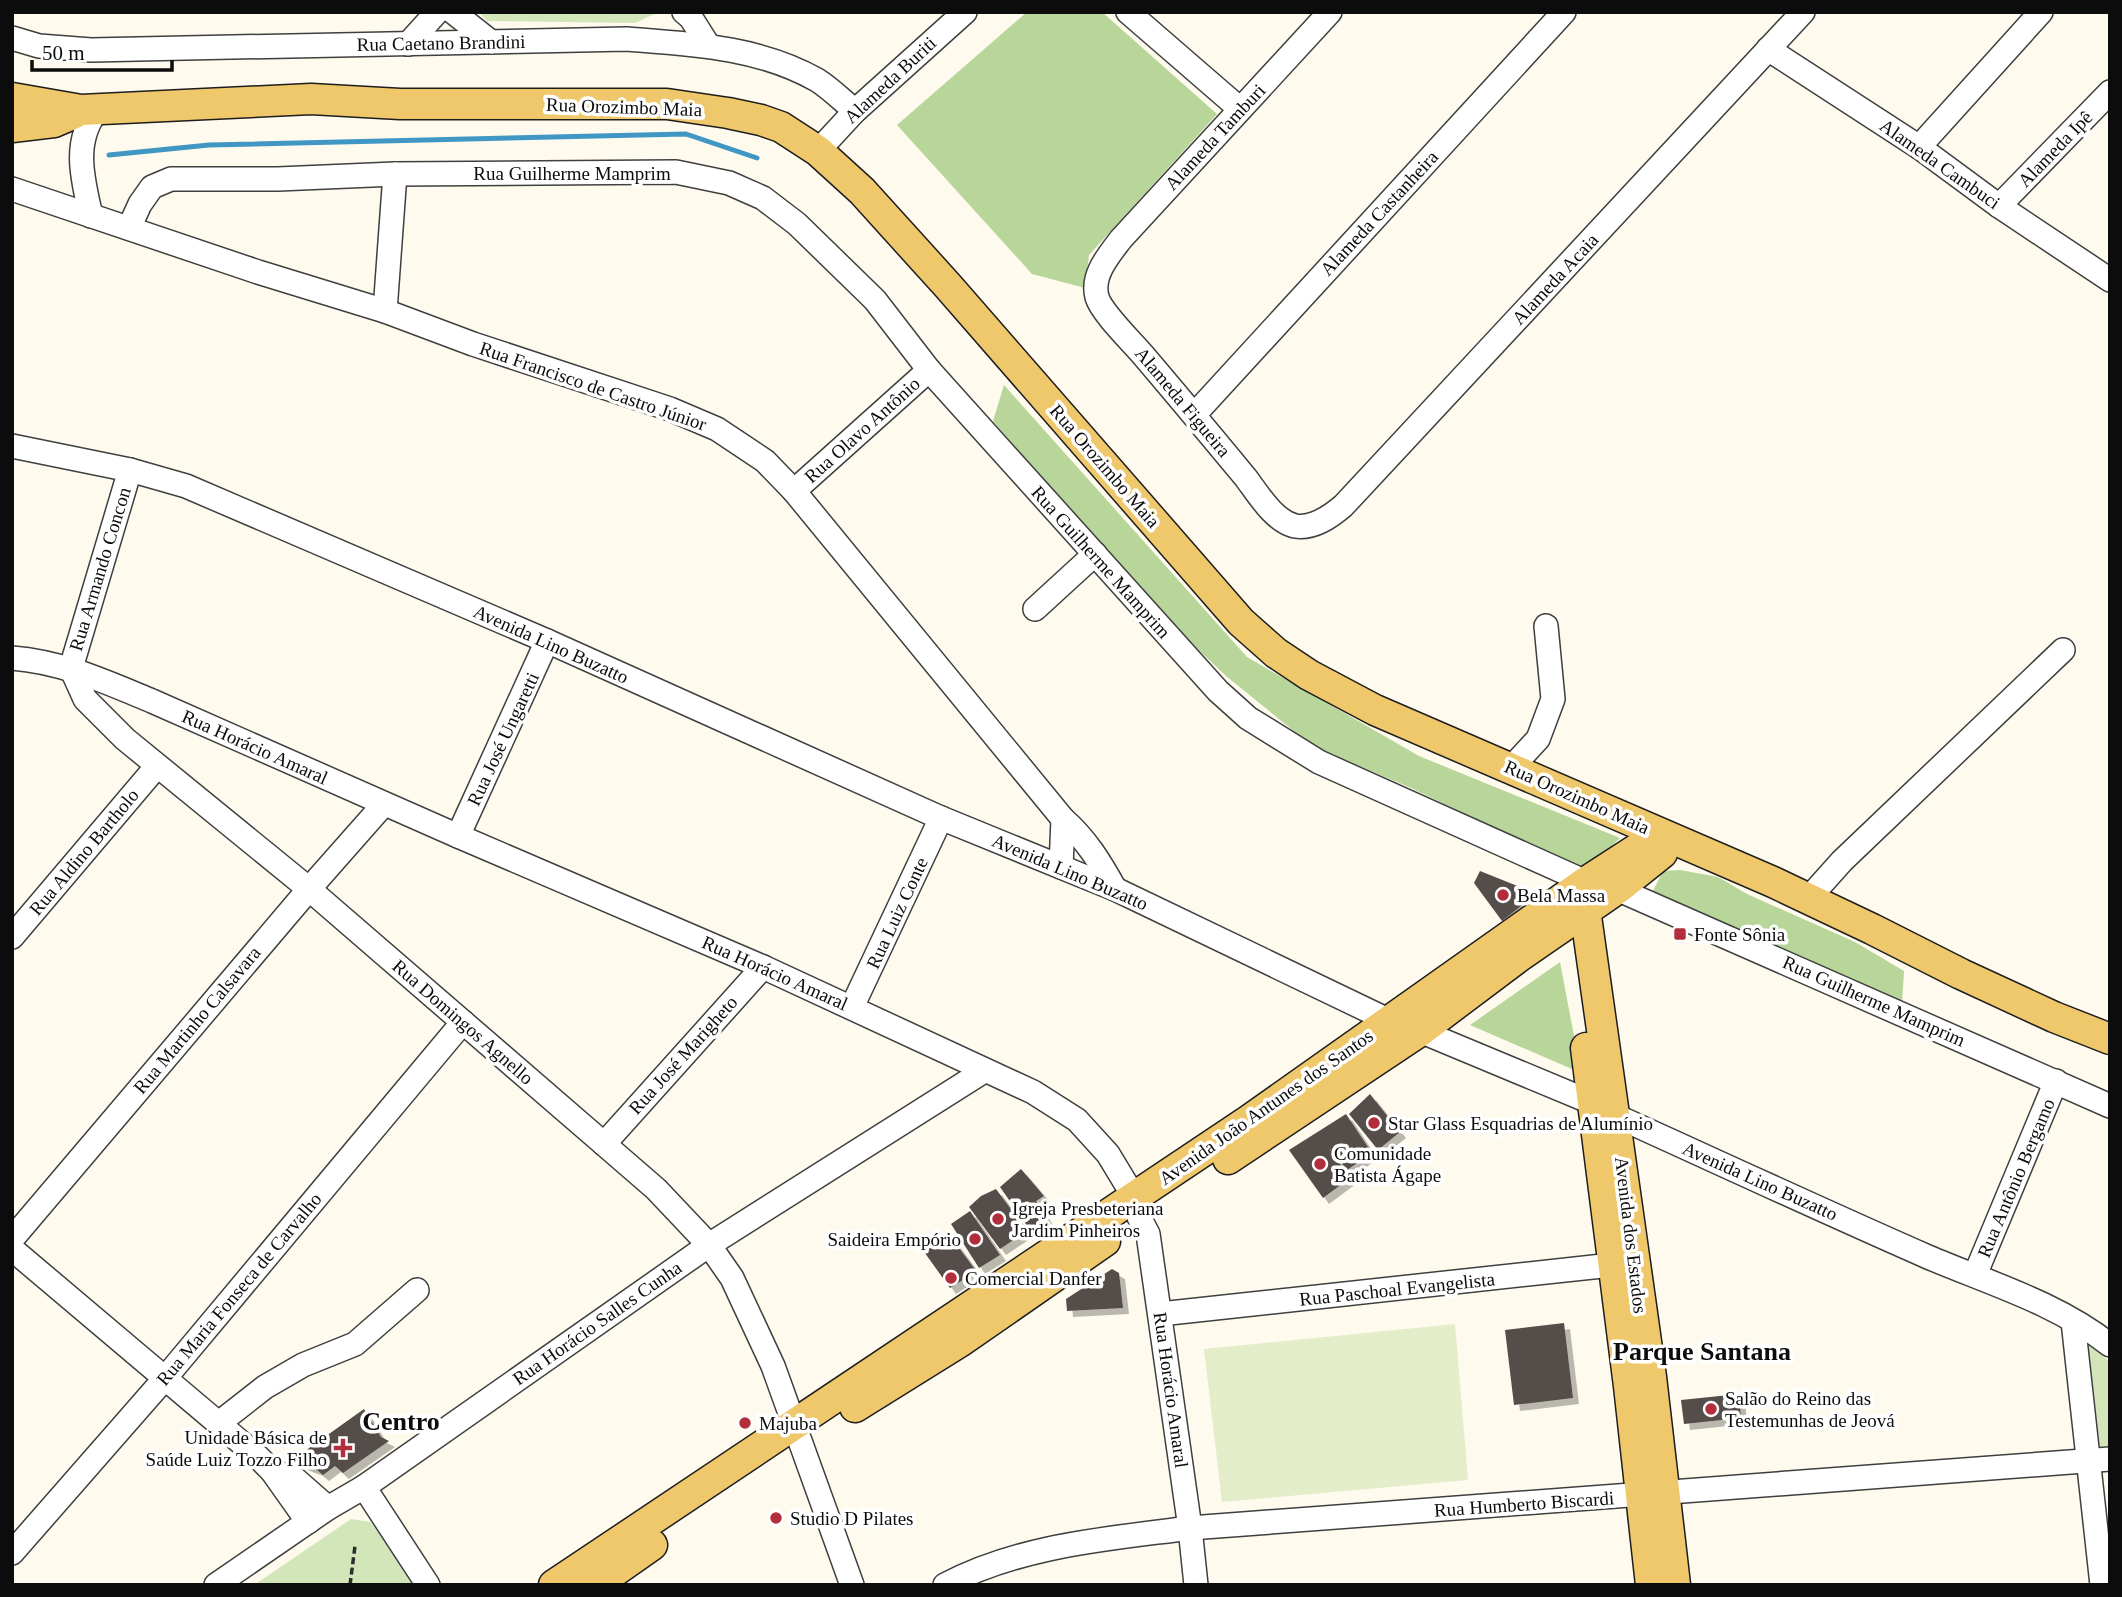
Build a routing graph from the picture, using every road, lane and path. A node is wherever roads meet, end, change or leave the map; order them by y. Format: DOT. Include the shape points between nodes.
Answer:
graph roads {
  1 [pos="437,12"];
  2 [pos="453,12"];
  3 [pos="965,12"];
  4 [pos="1128,12"];
  5 [pos="1330,12"];
  6 [pos="1564,12"];
  7 [pos="1803,12"];
  8 [pos="2041,12"];
  9 [pos="691,14"];
  10 [pos="12,38"];
  11 [pos="491,42"];
  12 [pos="408,44"];
  13 [pos="708,45"];
  14 [pos="1768,49"];
  15 [pos="2110,92"];
  16 [pos="12,98"];
  17 [pos="1240,109"];
  18 [pos="89,110"];
  19 [pos="855,111"];
  20 [pos="12,127"];
  21 [pos="1919,147"];
  22 [pos="818,151"];
  23 [pos="394,174"];
  24 [pos="12,189"];
  25 [pos="2000,206"];
  26 [pos="92,216"];
  27 [pos="129,228"];
  28 [pos="1102,264"];
  29 [pos="2110,280"];
  30 [pos="385,311"];
  31 [pos="929,370"];
  32 [pos="1195,414"];
  33 [pos="12,446"];
  34 [pos="130,470"];
  35 [pos="794,491"];
  36 [pos="1296,526"];
  37 [pos="1095,554"];
  38 [pos="1035,609"];
  39 [pos="1546,626"];
  40 [pos="547,641"];
  41 [pos="2063,650"];
  42 [pos="12,658"];
  43 [pos="71,668"];
  44 [pos="157,766"];
  45 [pos="1511,768"];
  46 [pos="384,804"];
  47 [pos="941,818"];
  48 [pos="1063,819"];
  49 [pos="458,836"];
  50 [pos="1668,837"];
  51 [pos="1061,867"];
  52 [pos="309,889"];
  53 [pos="1115,889"];
  54 [pos="1617,889"];
  55 [pos="1808,899"];
  56 [pos="1577,900"];
  57 [pos="12,937"];
  58 [pos="763,967"];
  59 [pos="852,1007"];
  60 [pos="1390,1021"];
  61 [pos="463,1022"];
  62 [pos="2103,1030"];
  63 [pos="1420,1031"];
  64 [pos="984,1071"];
  65 [pos="2056,1081"];
  66 [pos="2110,1106"];
  67 [pos="1604,1110"];
  68 [pos="604,1144"];
  69 [pos="1137,1207"];
  70 [pos="12,1239"];
  71 [pos="709,1245"];
  72 [pos="12,1249"];
  73 [pos="1623,1264"];
  74 [pos="1976,1275"];
  75 [pos="416,1290"];
  76 [pos="1160,1314"];
  77 [pos="2073,1321"];
  78 [pos="2110,1345"];
  79 [pos="166,1377"];
  80 [pos="219,1423"];
  81 [pos="797,1432"];
  82 [pos="2100,1460"];
  83 [pos="272,1471"];
  84 [pos="364,1487"];
  85 [pos="1653,1494"];
  86 [pos="328,1508"];
  87 [pos="308,1522"];
  88 [pos="1190,1528"];
  89 [pos="355,1546"];
  90 [pos="12,1553"];
  91 [pos="216,1585"];
  92 [pos="350,1585"];
  93 [pos="428,1585"];
  94 [pos="554,1585"];
  95 [pos="595,1585"];
  96 [pos="852,1585"];
  97 [pos="945,1585"];
  98 [pos="1196,1585"];
  99 [pos="1651,1585"];
  100 [pos="1675,1585"];
  101 [pos="2102,1585"];
  1 -- 12 [label="street"];
  2 -- 11 [label="street"];
  3 -- 19 [label="street, Alameda Buriti"];
  4 -- 17 [label="street"];
  5 -- 17 [label="street, Alameda Tamburi"];
  6 -- 32 [label="street, Alameda Castanheira"];
  7 -- 14 [label="street, Alameda Acaia"];
  8 -- 21 [label="street"];
  9 -- 13 [label="street"];
  10 -- 12 [label="street, Rua Caetano Brandini" via="39,46 90,50"];
  11 -- 12 [label="street, Rua Caetano Brandini"];
  11 -- 13 [label="street, Rua Caetano Brandini" via="627,39"];
  13 -- 19 [label="street, Rua Caetano Brandini" via="787,66 819,82"];
  14 -- 21 [label="street, Alameda Cambuci"];
  14 -- 36 [label="street, Alameda Acaia" via="1343,506 1329,519"];
  15 -- 25 [label="street, Alameda Ipê"];
  16 -- 18 [label="main road, Rua Orozimbo Maia"];
  17 -- 28 [label="street, Alameda Tamburi"];
  18 -- 20 [label="main road, Rua Orozimbo Maia" via="54,122"];
  18 -- 22 [label="main road, Rua Orozimbo Maia" via="310,99 400,104 667,104 761,120"];
  18 -- 26 [label="street" via="80,154"];
  19 -- 22 [label="street, Alameda Buriti"];
  21 -- 25 [label="street, Alameda Cambuci"];
  22 -- 45 [label="main road, Rua Orozimbo Maia" via="948,286 1241,622 1309,676"];
  23 -- 27 [label="street, Rua Guilherme Mamprim" via="171,179 152,187"];
  23 -- 30 [label="street"];
  23 -- 31 [label="street, Rua Guilherme Mamprim" via="676,172 729,183 763,198 821,246 875,300"];
  24 -- 26 [label="street, Rua Francisco de Castro Júnior"];
  25 -- 29 [label="street, Alameda Cambuci"];
  26 -- 27 [label="street, Rua Francisco de Castro Júnior"];
  27 -- 30 [label="street, Rua Francisco de Castro Júnior"];
  28 -- 32 [label="street, Alameda Figueira" via="1097,297"];
  30 -- 35 [label="street, Rua Francisco de Castro Júnior" via="717,429 765,461"];
  31 -- 35 [label="street, Rua Olavo Antônio"];
  31 -- 37 [label="street, Rua Guilherme Mamprim"];
  32 -- 36 [label="street, Alameda Figueira" via="1272,511"];
  33 -- 34 [label="street, Avenida Lino Buzatto"];
  34 -- 40 [label="street, Avenida Lino Buzatto" via="186,486"];
  34 -- 43 [label="street, Rua Armando Concon"];
  35 -- 48 [label="street, Rua Francisco de Castro Júnior"];
  37 -- 38 [label="street"];
  37 -- 56 [label="street, Rua Guilherme Mamprim" via="1218,691 1248,718 1319,762"];
  39 -- 45 [label="street" via="1553,699 1538,739"];
  40 -- 47 [label="street, Avenida Lino Buzatto"];
  40 -- 49 [label="street, Rua José Ungaretti"];
  41 -- 55 [label="street"];
  42 -- 43 [label="street, Rua Horácio Amaral"];
  43 -- 44 [label="street, Rua Domingos Agnello" via="95,712"];
  43 -- 46 [label="street, Rua Horácio Amaral"];
  44 -- 52 [label="street, Rua Domingos Agnello"];
  44 -- 57 [label="street, Rua Aldino Bartholo"];
  45 -- 50 [label="main road, Rua Orozimbo Maia"];
  46 -- 49 [label="street, Rua Horácio Amaral"];
  46 -- 52 [label="street, Rua Martinho Calsavara"];
  47 -- 51 [label="street, Avenida Lino Buzatto"];
  47 -- 59 [label="street, Rua Luiz Conte"];
  48 -- 51 [label="street"];
  48 -- 53 [label="street, Rua Francisco de Castro Júnior" via="1093,851"];
  49 -- 58 [label="street, Rua Horácio Amaral"];
  50 -- 54 [label="main road, Avenida João Antunes dos Santos"];
  50 -- 55 [label="main road, Rua Orozimbo Maia"];
  50 -- 56 [label="main road, Avenida João Antunes dos Santos"];
  51 -- 53 [label="street, Avenida Lino Buzatto"];
  52 -- 61 [label="street, Rua Domingos Agnello"];
  52 -- 70 [label="street, Rua Martinho Calsavara"];
  53 -- 60 [label="street, Avenida Lino Buzatto"];
  54 -- 56 [label="main road, Avenida João Antunes dos Santos"];
  54 -- 65 [label="street, Rua Guilherme Mamprim"];
  55 -- 62 [label="main road, Rua Orozimbo Maia" via="2054,1017"];
  56 -- 60 [label="main road, Avenida João Antunes dos Santos"];
  56 -- 63 [label="main road, Avenida João Antunes dos Santos"];
  56 -- 67 [label="main road, Avenida dos Estados" via="1580,997"];
  58 -- 59 [label="street, Rua Horácio Amaral"];
  58 -- 68 [label="street, Rua José Marigheto"];
  59 -- 64 [label="street, Rua Horácio Amaral"];
  60 -- 63 [label="street, Avenida Lino Buzatto"];
  60 -- 69 [label="main road, Avenida João Antunes dos Santos"];
  61 -- 68 [label="street, Rua Domingos Agnello"];
  61 -- 79 [label="street, Rua Maria Fonseca de Carvalho"];
  63 -- 67 [label="street, Avenida Lino Buzatto"];
  63 -- 69 [label="main road, Avenida João Antunes dos Santos"];
  64 -- 69 [label="street, Rua Horácio Amaral" via="1033,1092 1077,1119 1108,1154"];
  64 -- 71 [label="street, Rua Horácio Salles Cunha"];
  65 -- 66 [label="street, Rua Guilherme Mamprim"];
  65 -- 74 [label="street, Rua Antônio Bergamo"];
  67 -- 73 [label="main road, Avenida dos Estados"];
  67 -- 74 [label="street, Avenida Lino Buzatto"];
  68 -- 71 [label="street, Rua Domingos Agnello" via="656,1189"];
  69 -- 76 [label="street, Rua Horácio Amaral" via="1148,1234"];
  69 -- 81 [label="main road, Avenida João Antunes dos Santos" via="961,1341"];
  71 -- 81 [label="street, Rua Domingos Agnello" via="743,1300"];
  71 -- 84 [label="street, Rua Horácio Salles Cunha"];
  72 -- 79 [label="street"];
  73 -- 76 [label="street, Rua Paschoal Evangelista"];
  73 -- 85 [label="main road, Avenida dos Estados" via="1629,1386"];
  74 -- 77 [label="street, Avenida Lino Buzatto"];
  75 -- 80 [label="street" via="355,1344 303,1364"];
  76 -- 88 [label="street, Rua Horácio Amaral"];
  77 -- 78 [label="street, Avenida Lino Buzatto"];
  77 -- 82 [label="street"];
  79 -- 80 [label="street"];
  79 -- 90 [label="street, Rua Maria Fonseca de Carvalho"];
  80 -- 83 [label="street"];
  81 -- 94 [label="main road, Avenida João Antunes dos Santos"];
  81 -- 95 [label="main road, Avenida João Antunes dos Santos"];
  81 -- 96 [label="street, Rua Domingos Agnello"];
  82 -- 85 [label="street, Rua Humberto Biscardi"];
  82 -- 101 [label="street"];
  83 -- 86 [label="street" via="295,1479"];
  83 -- 87 [label="street"];
  84 -- 86 [label="street, Rua Horácio Salles Cunha"];
  84 -- 93 [label="street"];
  85 -- 88 [label="street, Rua Humberto Biscardi"];
  85 -- 99 [label="main road, Avenida dos Estados"];
  85 -- 100 [label="main road, Avenida dos Estados"];
  86 -- 87 [label="street, Rua Horácio Salles Cunha"];
  87 -- 91 [label="street, Rua Horácio Salles Cunha"];
  88 -- 97 [label="street, Rua Humberto Biscardi" via="1054,1547 999,1562"];
  88 -- 98 [label="street, Rua Horácio Amaral"];
  89 -- 92 [label="path"];
}
